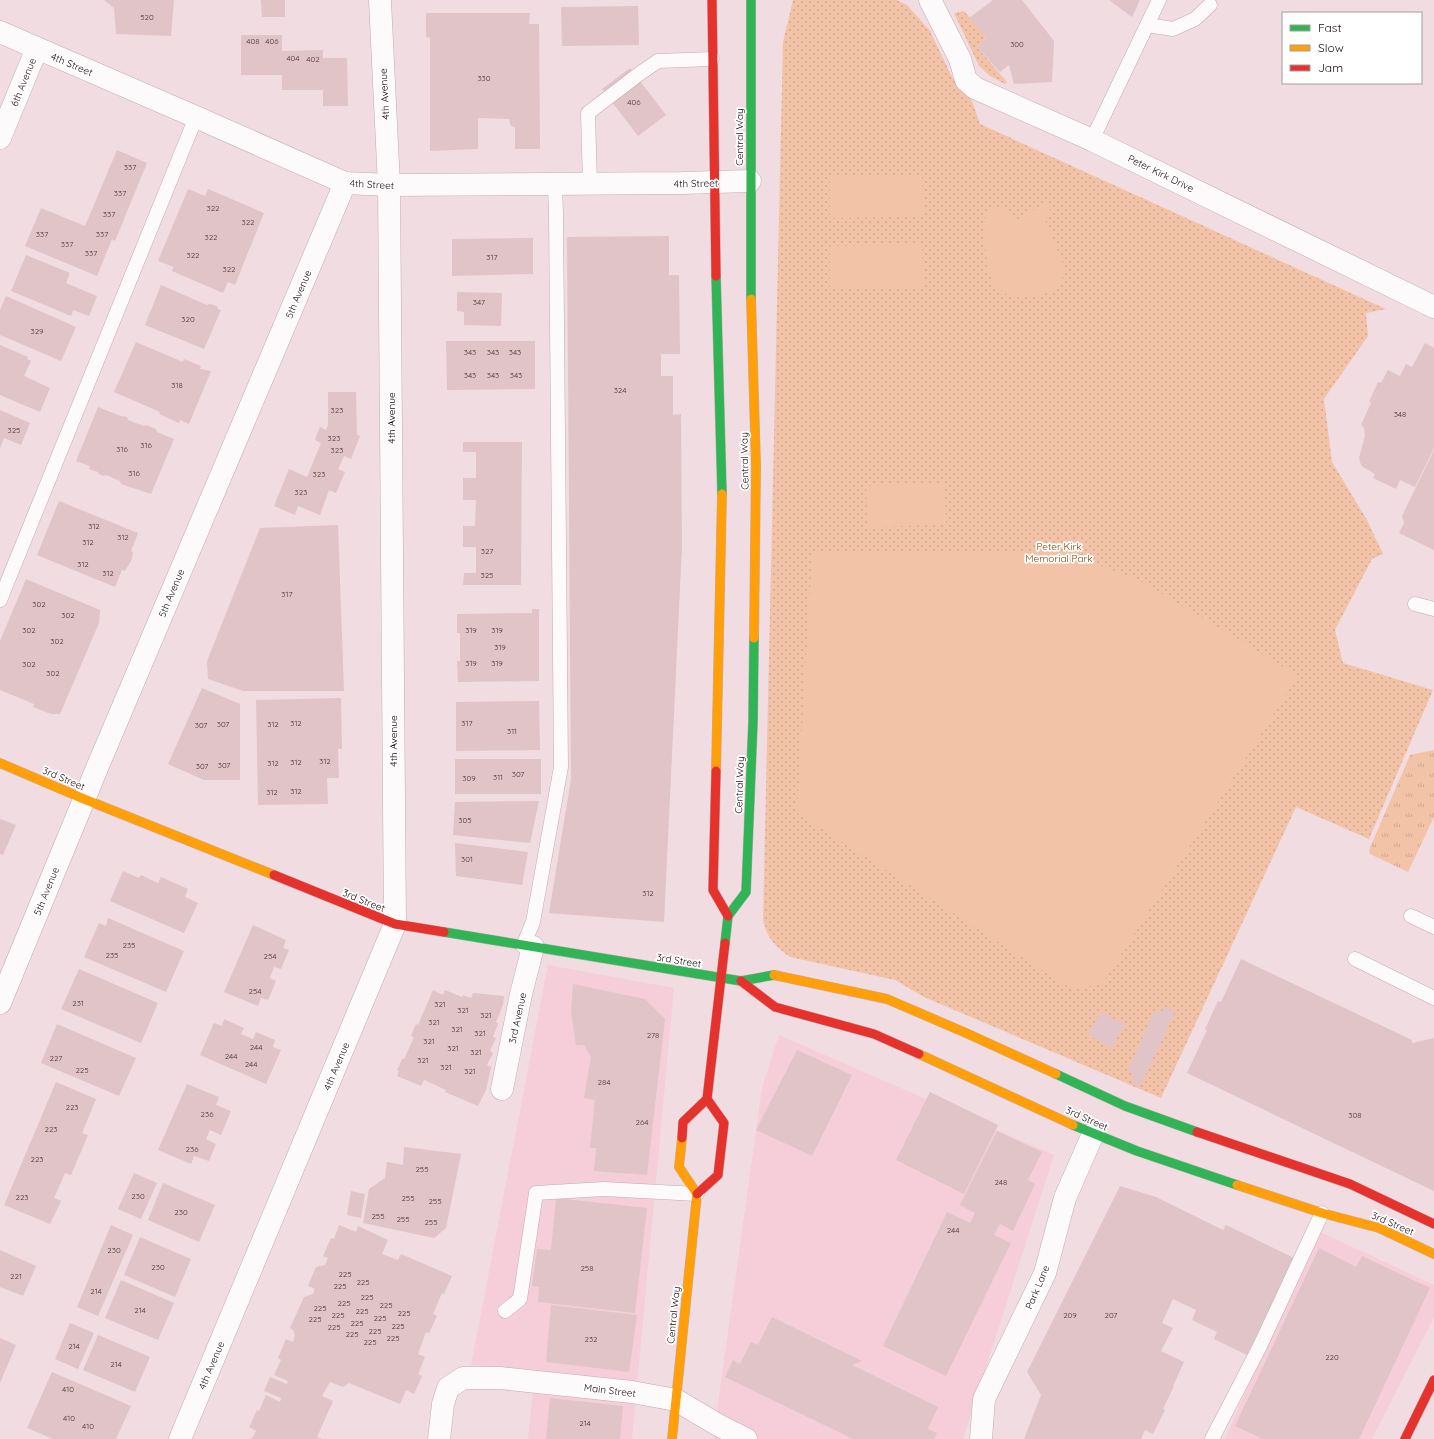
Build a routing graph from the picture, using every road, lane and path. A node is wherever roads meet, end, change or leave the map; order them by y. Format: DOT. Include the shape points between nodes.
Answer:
graph roads {
  1 [pos="375,0"];
  2 [pos="712,0"];
  3 [pos="750,0"];
  4 [pos="930,0"];
  5 [pos="1159,0"];
  6 [pos="1210,5"];
  7 [pos="1147,25"];
  8 [pos="0,32"];
  9 [pos="37,48"];
  10 [pos="712,59"];
  11 [pos="196,117"];
  12 [pos="0,138"];
  13 [pos="1092,140"];
  14 [pos="750,181"];
  15 [pos="714,182"];
  16 [pos="345,183"];
  17 [pos="555,184"];
  18 [pos="590,184"];
  19 [pos="389,185"];
  20 [pos="1434,307"];
  21 [pos="0,600"];
  22 [pos="1415,604"];
  23 [pos="1434,609"];
  24 [pos="0,763"];
  25 [pos="84,799"];
  26 [pos="728,916"];
  27 [pos="1411,916"];
  28 [pos="395,924"];
  29 [pos="1434,927"];
  30 [pos="528,947"];
  31 [pos="1355,959"];
  32 [pos="720,978"];
  33 [pos="741,981"];
  34 [pos="1434,998"];
  35 [pos="0,1003"];
  36 [pos="502,1089"];
  37 [pos="707,1099"];
  38 [pos="1093,1134"];
  39 [pos="696,1194"];
  40 [pos="1322,1212"];
  41 [pos="1434,1224"];
  42 [pos="1434,1254"];
  43 [pos="504,1311"];
  44 [pos="1434,1380"];
  45 [pos="676,1400"];
  46 [pos="1217,1437"];
  47 [pos="180,1439"];
  48 [pos="439,1439"];
  49 [pos="672,1439"];
  50 [pos="746,1439"];
  51 [pos="981,1439"];
  52 [pos="1405,1439"];
  1 -- 19 [label="street, 4th Avenue"];
  2 -- 10 [label="main road"];
  3 -- 14 [label="main road, Central Way"];
  4 -- 13 [label="street, Peter Kirk Drive" via="960,59 966,80 975,88"];
  5 -- 7 [label="lane"];
  6 -- 7 [label="lane" via="1195,19 1173,29"];
  7 -- 13 [label="lane"];
  8 -- 9 [label="street, 4th Street"];
  9 -- 11 [label="street, 4th Street"];
  9 -- 12 [label="street, 6th Avenue"];
  10 -- 15 [label="main road"];
  10 -- 18 [label="lane" via="658,61 588,113"];
  11 -- 16 [label="street, 4th Street"];
  11 -- 21 [label="lane"];
  13 -- 20 [label="street, Peter Kirk Drive"];
  14 -- 15 [label="street, 4th Street"];
  14 -- 26 [label="main road, Central Way" via="756,466 753,722 746,892"];
  15 -- 18 [label="street, 4th Street"];
  15 -- 26 [label="main road" via="722,502 713,890"];
  16 -- 19 [label="street, 4th Street"];
  16 -- 25 [label="street, 5th Avenue"];
  17 -- 18 [label="street, 4th Street"];
  17 -- 19 [label="street, 4th Street"];
  17 -- 30 [label="lane" via="561,767"];
  19 -- 28 [label="street, 4th Avenue"];
  22 -- 23 [label="lane"];
  24 -- 25 [label="main road, 3rd Street"];
  25 -- 28 [label="main road, 3rd Street"];
  25 -- 35 [label="street, 5th Avenue"];
  26 -- 32 [label="main road, Central Way"];
  27 -- 29 [label="lane"];
  28 -- 30 [label="main road, 3rd Street"];
  28 -- 47 [label="street, 4th Avenue"];
  30 -- 32 [label="main road, 3rd Street"];
  30 -- 36 [label="street, 3rd Avenue"];
  31 -- 34 [label="lane"];
  32 -- 33 [label="main road, 3rd Street"];
  32 -- 37 [label="main road, Central Way"];
  33 -- 38 [label="main road, 3rd Street" via="775,1007 874,1034"];
  33 -- 41 [label="main road, 3rd Street" via="776,975 887,1000 1125,1106 1350,1184"];
  37 -- 39 [label="main road" via="683,1122 679,1167"];
  37 -- 39 [label="main road" via="724,1123 719,1168 718,1175"];
  38 -- 40 [label="main road, 3rd Street"];
  38 -- 51 [label="street, Park Lane" via="1065,1198 1045,1273 984,1399"];
  39 -- 43 [label="lane" via="604,1189 536,1193 520,1299"];
  39 -- 45 [label="main road, Central Way"];
  40 -- 42 [label="main road, 3rd Street" via="1380,1228"];
  40 -- 46 [label="lane"];
  44 -- 52 [label="main road"];
  45 -- 48 [label="street, Main Street" via="632,1392 500,1378 463,1378 448,1388 443,1404"];
  45 -- 49 [label="main road, Central Way"];
  45 -- 50 [label="street, Main Street"];
}
